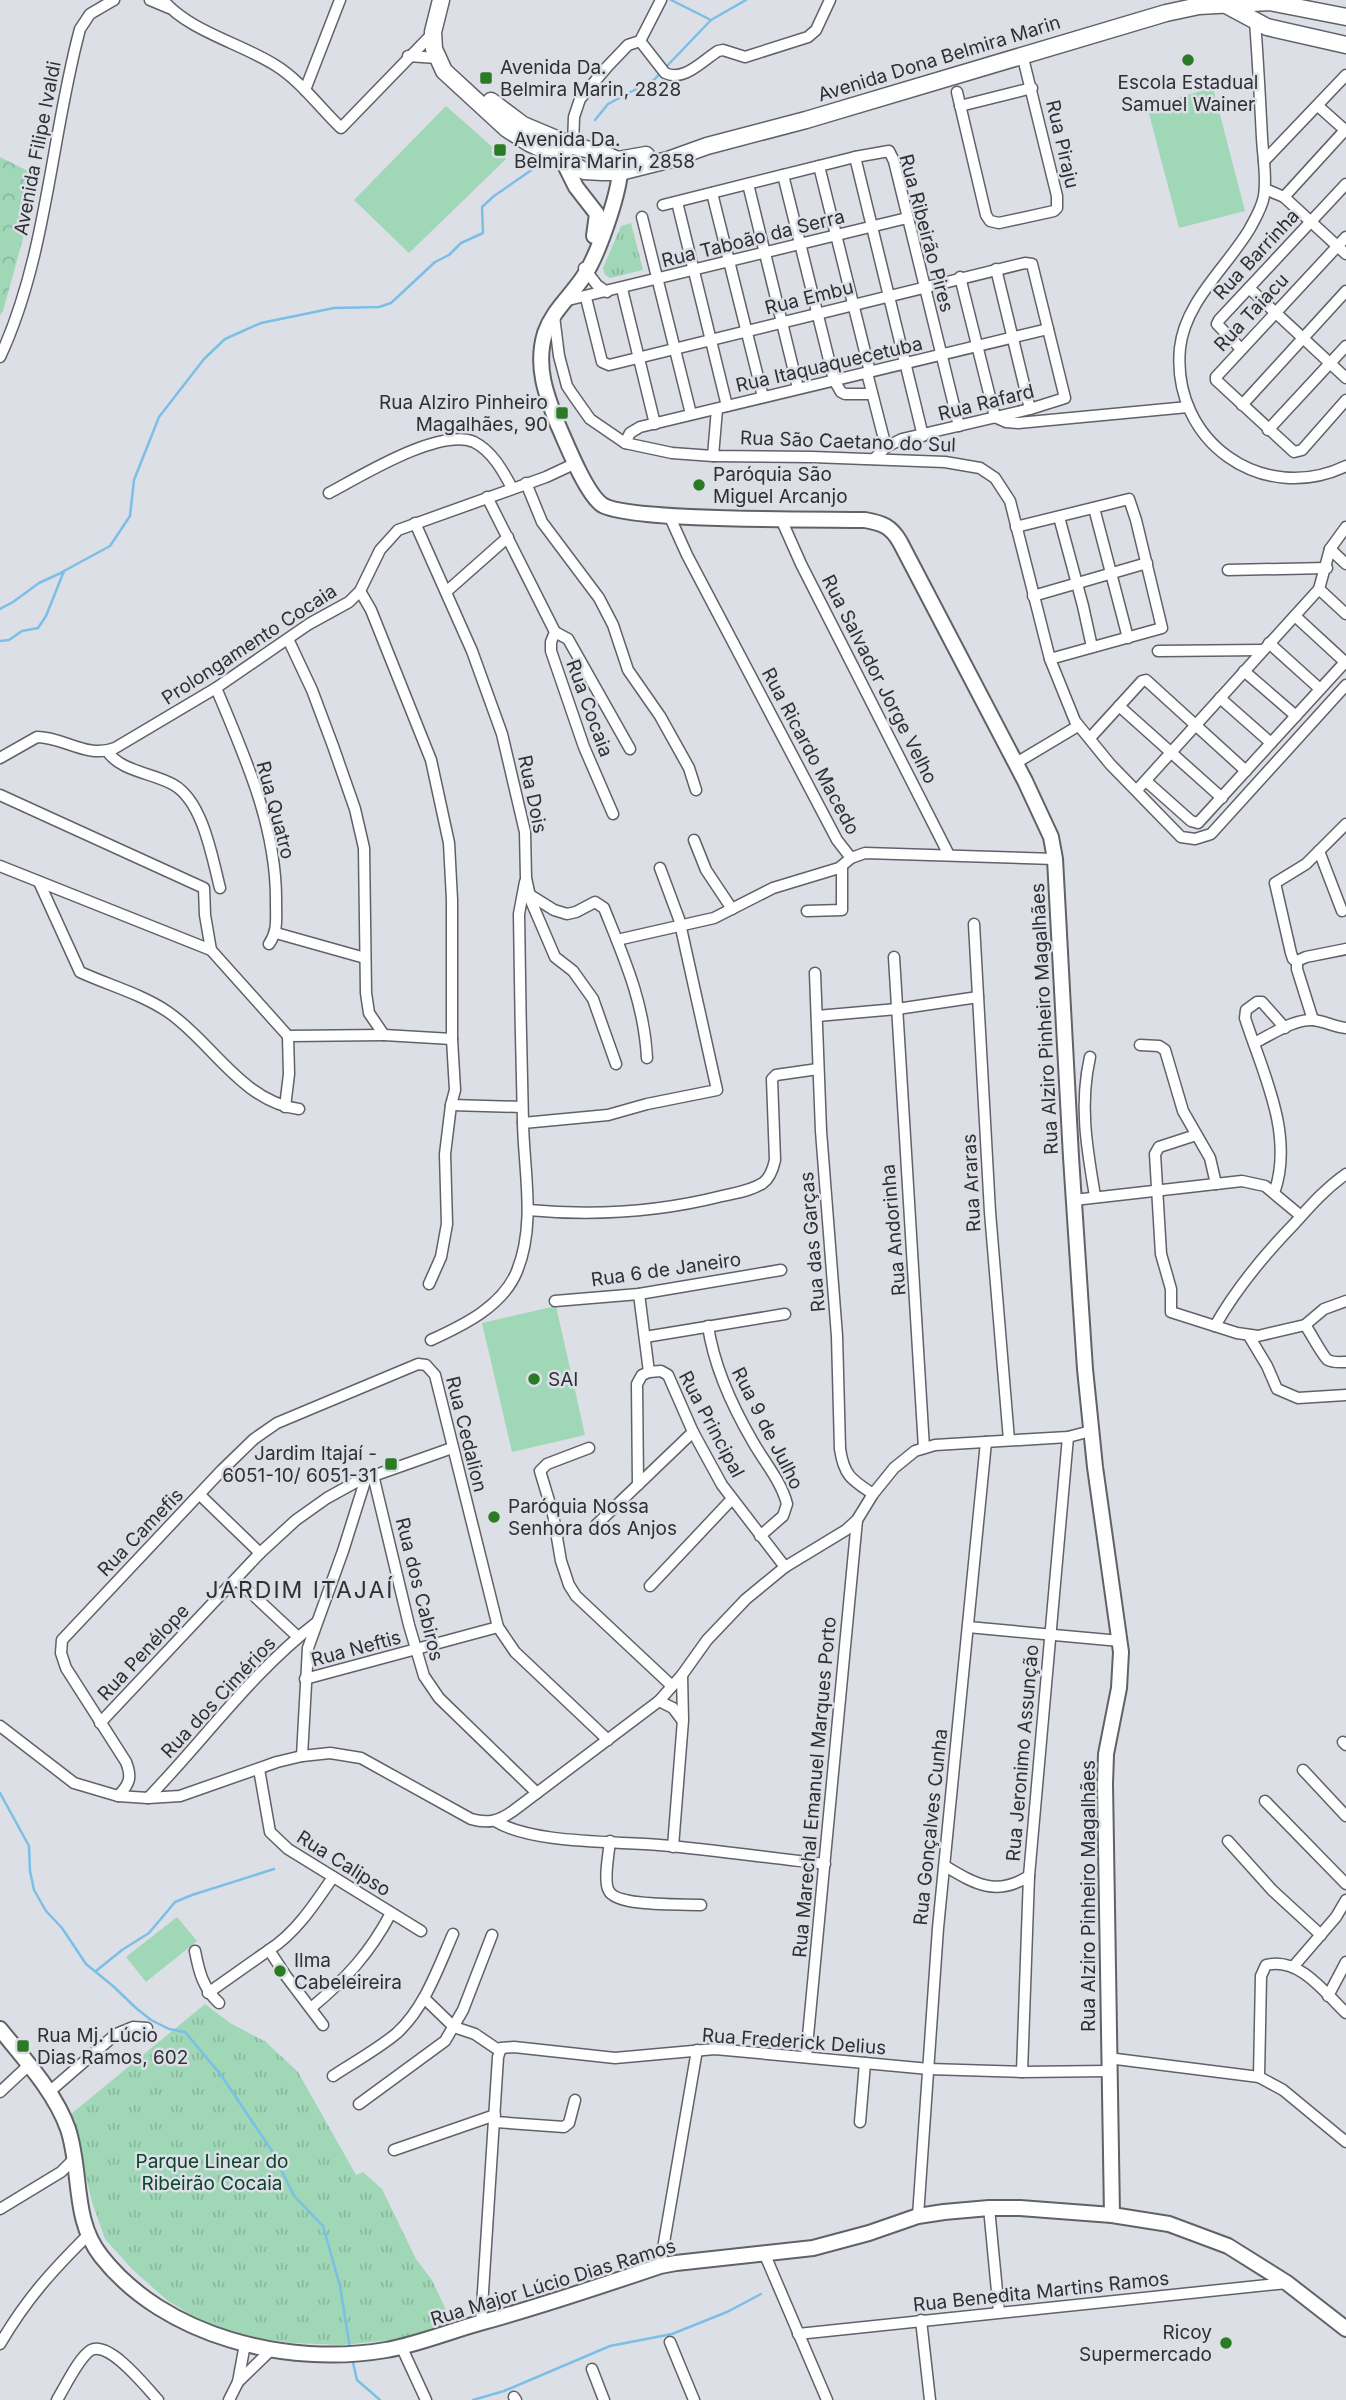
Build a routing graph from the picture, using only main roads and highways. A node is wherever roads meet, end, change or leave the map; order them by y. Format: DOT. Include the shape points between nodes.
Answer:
graph roads {
  1 [pos="441,0"];
  2 [pos="1270,2"];
  3 [pos="1224,4"];
  4 [pos="1346,17"];
  5 [pos="437,28"];
  6 [pos="1260,29"];
  7 [pos="1346,45"];
  8 [pos="568,157"];
  9 [pos="619,166"];
  1 -- 5 [label="main road"];
  2 -- 3 [label="main road, Avenida Dona Belmira Marin"];
  2 -- 4 [label="main road, Avenida Dona Belmira Marin"];
  2 -- 6 [label="main road" via="1256,11"];
  3 -- 6 [label="main road"];
  3 -- 9 [label="main road, Avenida Dona Belmira Marin" via="1166,13 668,160"];
  5 -- 8 [label="main road, Avenida Dona Belmira Marin" via="454,66 495,105"];
  5 -- 8 [label="main road" via="437,58 466,94 528,143"];
  6 -- 7 [label="main road"];
  8 -- 9 [label="main road, Avenida Dona Belmira Marin" via="599,152"];
  8 -- 9 [label="main road, Avenida Dona Belmira Marin" via="584,171"];
}
